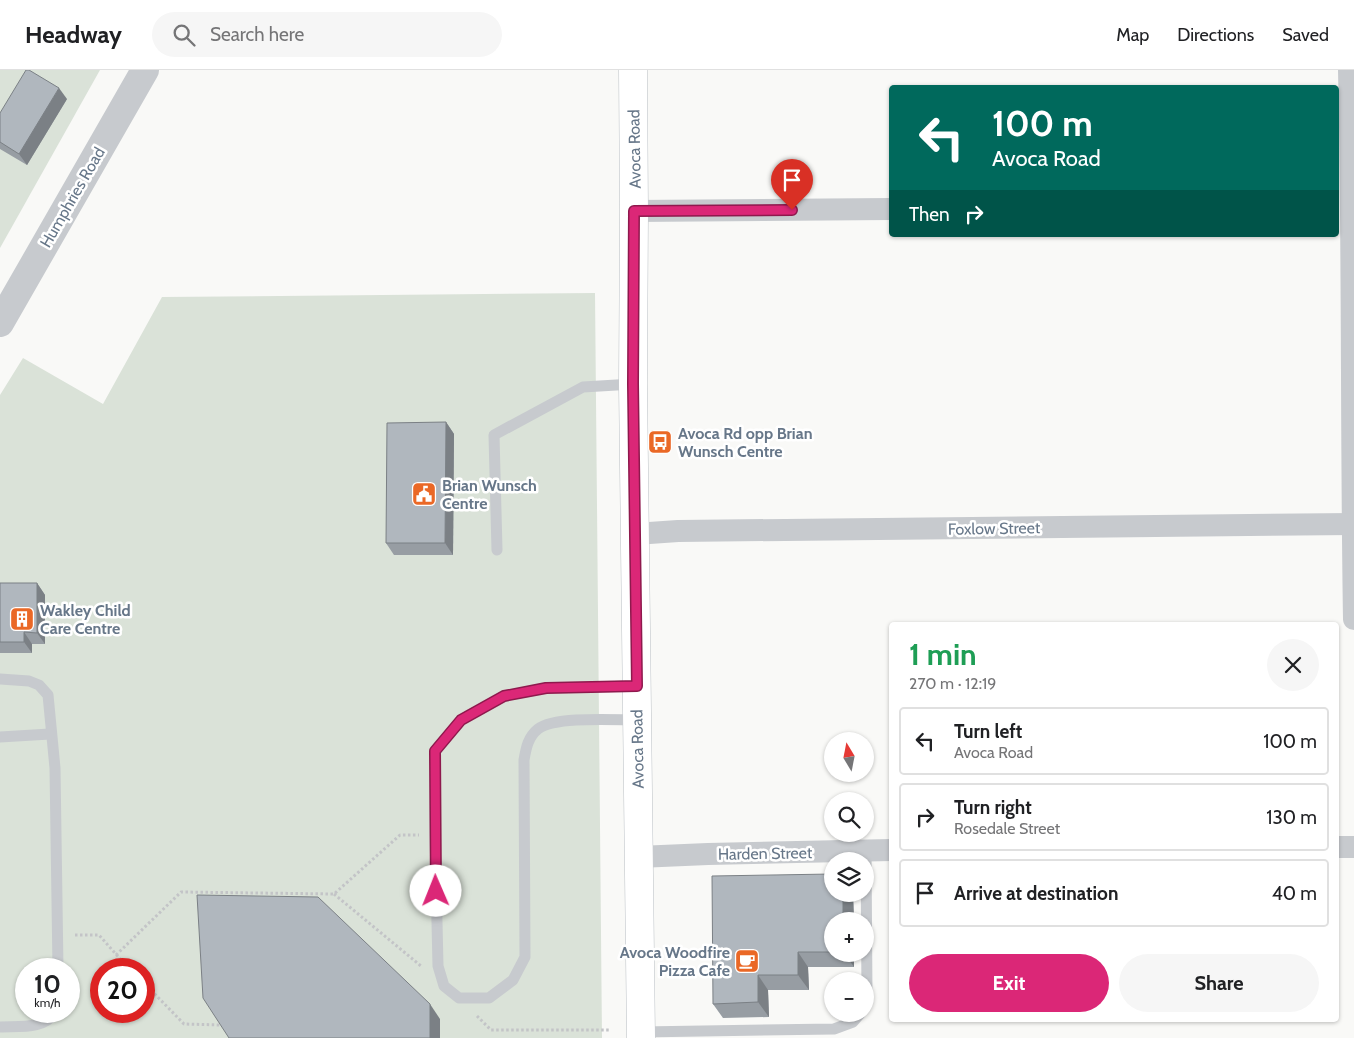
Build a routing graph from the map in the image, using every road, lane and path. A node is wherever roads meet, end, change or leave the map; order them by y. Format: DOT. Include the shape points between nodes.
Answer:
graph roads {
  1 [pos="145,70"];
  2 [pos="633,70"];
  3 [pos="1349,70"];
  4 [pos="1347,205"];
  5 [pos="889,209"];
  6 [pos="634,211"];
  7 [pos="0,323"];
  8 [pos="633,384"];
  9 [pos="1353,524"];
  10 [pos="635,534"];
  11 [pos="496,550"];
  12 [pos="1354,619"];
  13 [pos="0,679"];
  14 [pos="637,686"];
  15 [pos="637,720"];
  16 [pos="50,734"];
  17 [pos="0,737"];
  18 [pos="435,835"];
  19 [pos="1339,847"];
  20 [pos="1354,847"];
  21 [pos="866,850"];
  22 [pos="889,850"];
  23 [pos="638,857"];
  24 [pos="334,894"];
  25 [pos="57,936"];
  26 [pos="116,955"];
  27 [pos="58,958"];
  28 [pos="119,958"];
  29 [pos="867,972"];
  30 [pos="444,986"];
  31 [pos="155,994"];
  32 [pos="459,998"];
  33 [pos="852,1022"];
  34 [pos="43,1023"];
  35 [pos="221,1025"];
  36 [pos="0,1027"];
  37 [pos="609,1030"];
  38 [pos="641,1035"];
  1 -- 7 [label="street, Humphries Road"];
  2 -- 6 [label="main road, Avoca Road"];
  3 -- 4 [label="street"];
  4 -- 9 [label="street"];
  5 -- 6 [label="street"];
  6 -- 8 [label="main road, Avoca Road"];
  8 -- 10 [label="main road, Avoca Road"];
  8 -- 11 [label="lane" via="583,387 494,435"];
  9 -- 10 [label="street, Foxlow Street"];
  9 -- 12 [label="street"];
  10 -- 14 [label="main road, Avoca Road"];
  13 -- 16 [label="lane" via="39,685 48,695"];
  14 -- 15 [label="main road, Avoca Road"];
  14 -- 18 [label="lane" via="546,688 504,696 461,720 435,751"];
  15 -- 23 [label="main road, Avoca Road"];
  15 -- 32 [label="lane" via="555,722 538,729 527,742 524,760 525,957 513,980 489,998"];
  16 -- 17 [label="lane"];
  16 -- 25 [label="lane" via="55,768"];
  18 -- 24 [label="path" via="400,835"];
  18 -- 30 [label="lane" via="438,966"];
  19 -- 20 [label="street"];
  21 -- 22 [label="street, Harden Street"];
  21 -- 23 [label="street, Harden Street"];
  21 -- 29 [label="lane"];
  23 -- 38 [label="main road, Avoca Road"];
  24 -- 26 [label="path" via="181,892"];
  24 -- 30 [label="path"];
  25 -- 26 [label="path" via="99,935"];
  25 -- 27 [label="lane"];
  26 -- 28 [label="path"];
  30 -- 32 [label="lane"];
  31 -- 35 [label="path" via="184,1024"];
  32 -- 37 [label="path" via="491,1030"];
  33 -- 38 [label="lane" via="834,1029"];
  34 -- 36 [label="lane"];
}
